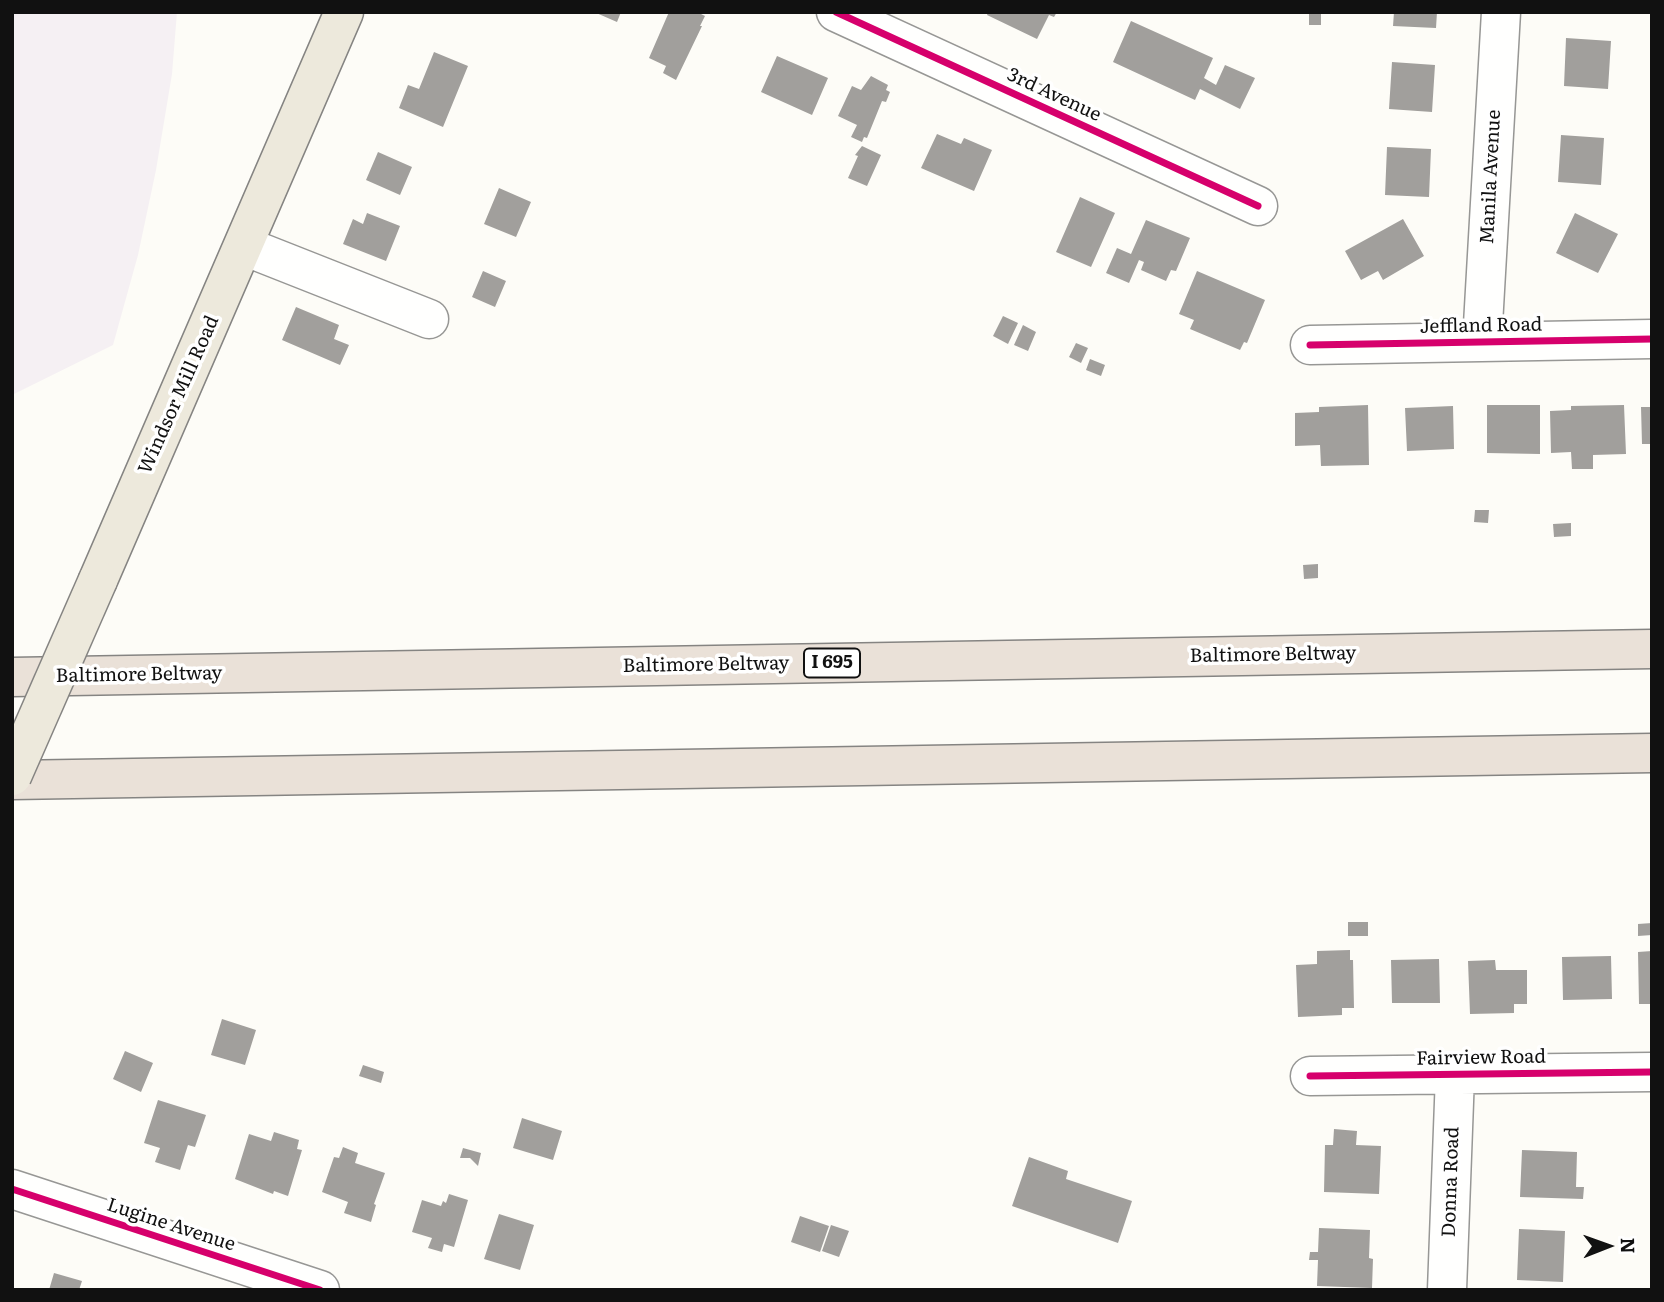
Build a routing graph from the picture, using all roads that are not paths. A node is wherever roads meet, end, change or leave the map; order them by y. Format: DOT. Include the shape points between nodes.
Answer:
graph roads {
  1 [pos="344,12"];
  2 [pos="836,12"];
  3 [pos="1501,12"];
  4 [pos="1258,206"];
  5 [pos="244,246"];
  6 [pos="429,319"];
  7 [pos="1652,339"];
  8 [pos="1482,342"];
  9 [pos="1310,345"];
  10 [pos="1652,649"];
  11 [pos="12,677"];
  12 [pos="1652,753"];
  13 [pos="12,778"];
  14 [pos="1652,1072"];
  15 [pos="1455,1075"];
  16 [pos="1310,1076"];
  17 [pos="12,1189"];
  18 [pos="320,1290"];
  19 [pos="1447,1290"];
  1 -- 5 [label="main road, Windsor Mill Road"];
  2 -- 4 [label="street, 3rd Avenue"];
  3 -- 8 [label="street, Manila Avenue"];
  5 -- 6 [label="street"];
  5 -- 13 [label="main road, Windsor Mill Road, bridge"];
  7 -- 8 [label="street, Jeffland Road"];
  8 -- 9 [label="street, Jeffland Road"];
  10 -- 11 [label="highway, Baltimore Beltway / I 695"];
  12 -- 13 [label="highway"];
  14 -- 15 [label="street, Fairview Road"];
  15 -- 16 [label="street, Fairview Road"];
  15 -- 19 [label="street, Donna Road"];
  17 -- 18 [label="street, Lugine Avenue"];
}
